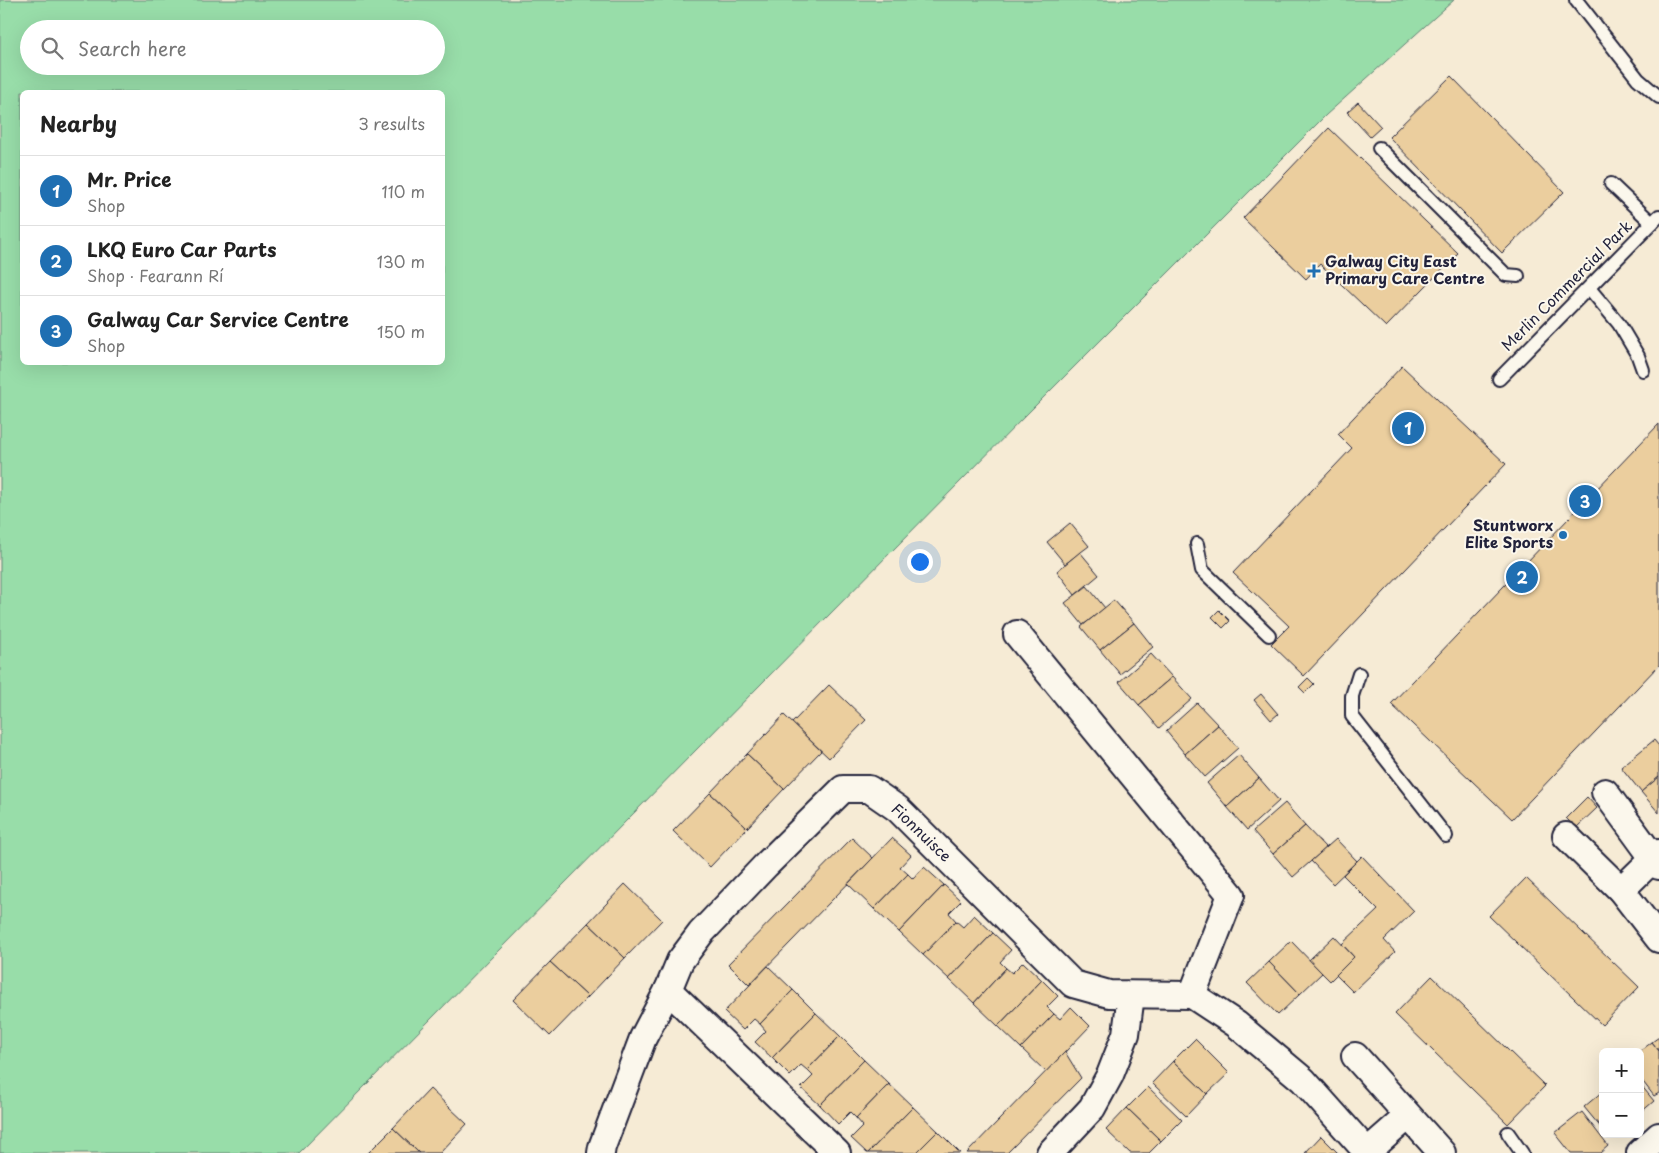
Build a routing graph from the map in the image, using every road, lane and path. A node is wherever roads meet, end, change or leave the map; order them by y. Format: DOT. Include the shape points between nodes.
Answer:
graph roads {
  1 [pos="1576,0"];
  2 [pos="1659,97"];
  3 [pos="1379,148"];
  4 [pos="1611,184"];
  5 [pos="1655,220"];
  6 [pos="1518,276"];
  7 [pos="1589,288"];
  8 [pos="1643,370"];
  9 [pos="1499,378"];
  10 [pos="1197,544"];
  11 [pos="1016,634"];
  12 [pos="1269,635"];
  13 [pos="1359,674"];
  14 [pos="1605,792"];
  15 [pos="1446,836"];
  16 [pos="1566,836"];
  17 [pos="1657,859"];
  18 [pos="1621,890"];
  19 [pos="1659,939"];
  20 [pos="668,990"];
  21 [pos="1131,995"];
  22 [pos="1192,996"];
  23 [pos="1355,1056"];
  24 [pos="1408,1116"];
  25 [pos="1508,1133"];
  26 [pos="1659,1136"];
  27 [pos="1368,1152"];
  28 [pos="601,1153"];
  29 [pos="837,1153"];
  30 [pos="1050,1153"];
  31 [pos="1442,1153"];
  32 [pos="1522,1153"];
  33 [pos="1640,1153"];
  1 -- 2 [label="lane" via="1638,79"];
  3 -- 6 [label="lane" via="1506,275"];
  4 -- 5 [label="lane"];
  5 -- 7 [label="lane, Merlin Commercial Park"];
  7 -- 8 [label="lane" via="1619,324"];
  7 -- 9 [label="lane, Merlin Commercial Park"];
  10 -- 12 [label="lane" via="1202,570"];
  11 -- 22 [label="street" via="1231,895"];
  13 -- 15 [label="lane" via="1352,696 1352,716"];
  14 -- 17 [label="street"];
  16 -- 18 [label="street"];
  17 -- 18 [label="street"];
  18 -- 19 [label="street"];
  20 -- 21 [label="street, Fionnuisce" via="680,961 701,933 766,865 843,790 869,790 898,808 1073,984 1109,994"];
  20 -- 28 [label="street, Fionnuisce" via="643,1038"];
  20 -- 29 [label="street"];
  21 -- 22 [label="street, Fionnuisce"];
  21 -- 30 [label="street" via="1126,1034 1110,1075 1092,1108"];
  22 -- 27 [label="street" via="1236,1024 1303,1080"];
  23 -- 24 [label="street"];
  24 -- 27 [label="street"];
  24 -- 31 [label="street"];
  25 -- 32 [label="lane"];
  26 -- 33 [label="street"];
}
